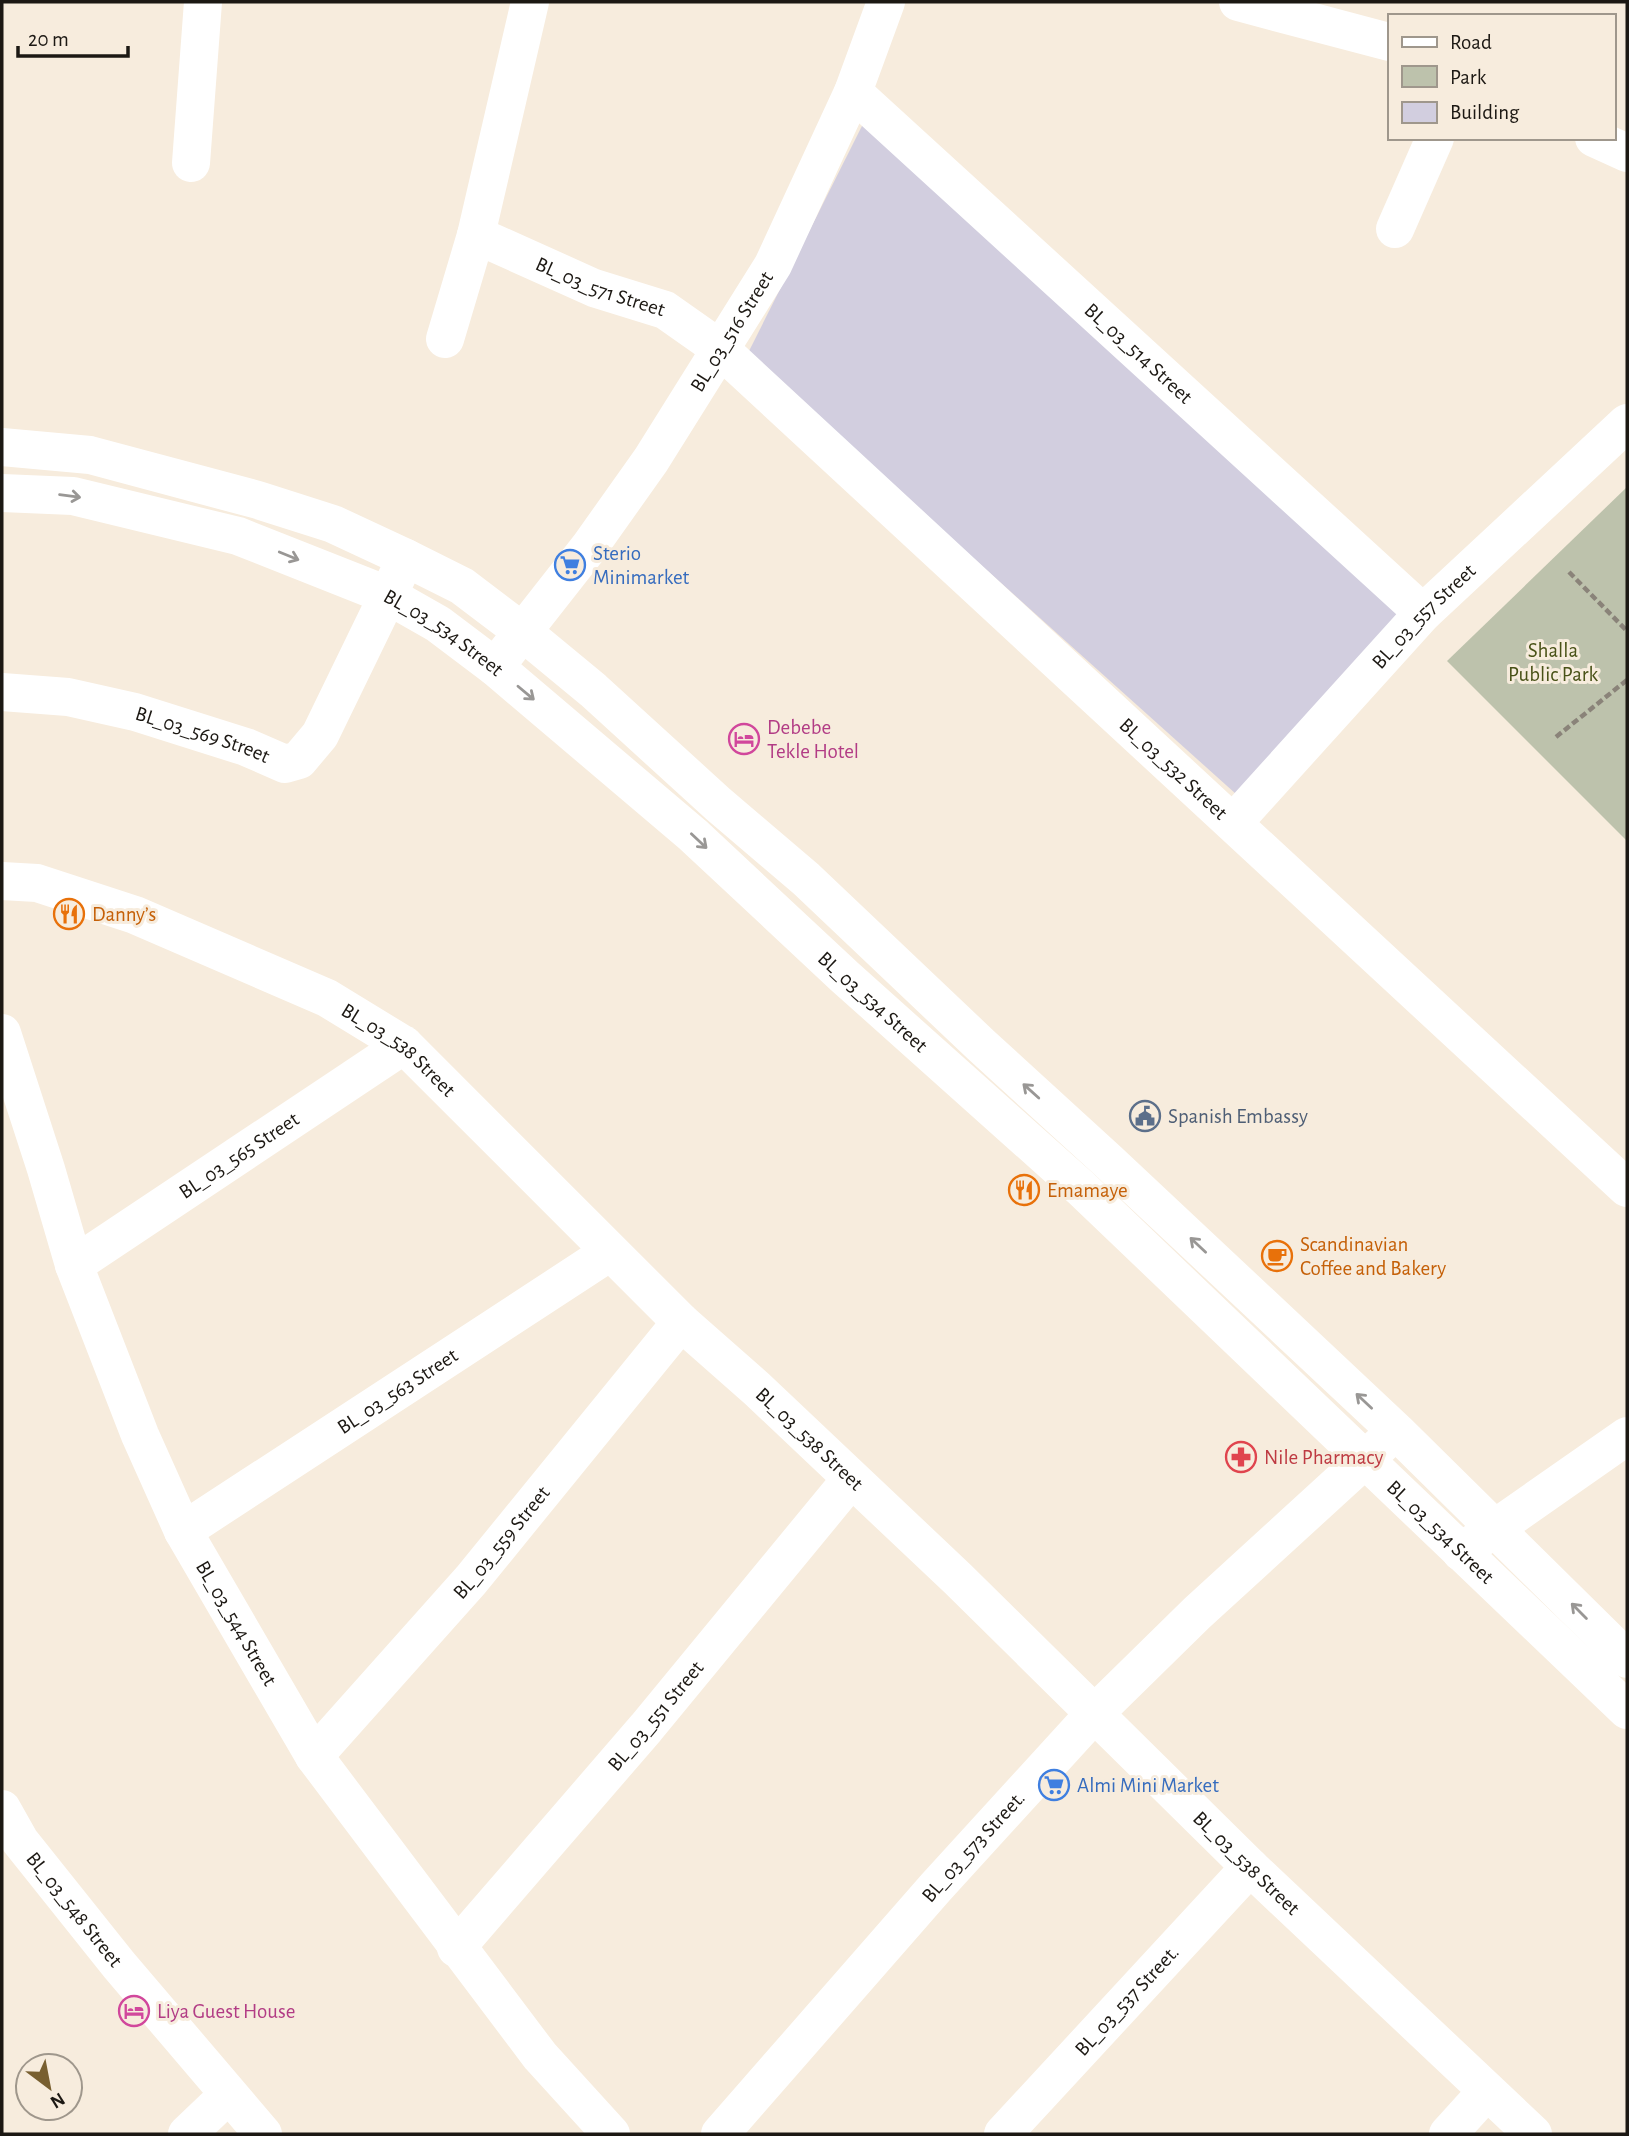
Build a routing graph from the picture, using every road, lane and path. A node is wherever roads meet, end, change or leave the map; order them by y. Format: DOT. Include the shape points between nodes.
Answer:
graph roads {
  1 [pos="203,2"];
  2 [pos="530,2"];
  3 [pos="1238,2"];
  4 [pos="878,4"];
  5 [pos="1388,42"];
  6 [pos="853,92"];
  7 [pos="1434,140"];
  8 [pos="1598,140"];
  9 [pos="1627,153"];
  10 [pos="191,163"];
  11 [pos="1395,229"];
  12 [pos="476,235"];
  13 [pos="444,339"];
  14 [pos="719,348"];
  15 [pos="1627,424"];
  16 [pos="2,447"];
  17 [pos="2,493"];
  18 [pos="406,558"];
  19 [pos="1569,572"];
  20 [pos="387,595"];
  21 [pos="1423,613"];
  22 [pos="1627,631"];
  23 [pos="524,633"];
  24 [pos="495,667"];
  25 [pos="1627,680"];
  26 [pos="2,692"];
  27 [pos="1556,737"];
  28 [pos="1234,822"];
  29 [pos="2,881"];
  30 [pos="874,945"];
  31 [pos="845,977"];
  32 [pos="2,1033"];
  33 [pos="404,1045"];
  34 [pos="1627,1188"];
  35 [pos="610,1252"];
  36 [pos="74,1265"];
  37 [pos="681,1322"];
  38 [pos="1397,1432"];
  39 [pos="1627,1436"];
  40 [pos="1365,1459"];
  41 [pos="851,1479"];
  42 [pos="1494,1527"];
  43 [pos="183,1531"];
  44 [pos="1461,1552"];
  45 [pos="1627,1660"];
  46 [pos="1627,1710"];
  47 [pos="1093,1715"];
  48 [pos="314,1756"];
  49 [pos="8,1835"];
  50 [pos="1250,1867"];
  51 [pos="456,1948"];
  52 [pos="1488,2091"];
  53 [pos="228,2095"];
  54 [pos="187,2134"];
  55 [pos="263,2134"];
  56 [pos="611,2134"];
  57 [pos="720,2134"];
  58 [pos="1003,2134"];
  59 [pos="1448,2134"];
  60 [pos="1533,2134"];
  1 -- 10 [label="street"];
  2 -- 12 [label="street"];
  3 -- 5 [label="street"];
  4 -- 6 [label="street, BL_03_516 Street"];
  6 -- 14 [label="street, BL_03_516 Street" via="773,265"];
  6 -- 21 [label="street, BL_03_514 Street"];
  7 -- 11 [label="street"];
  8 -- 9 [label="street"];
  12 -- 13 [label="street"];
  12 -- 14 [label="street, BL_03_571 Street" via="594,288 665,310"];
  14 -- 23 [label="street, BL_03_516 Street" via="651,460"];
  14 -- 28 [label="street, BL_03_532 Street"];
  15 -- 21 [label="street, BL_03_557 Street"];
  16 -- 18 [label="street, BL_03_534 Street" via="90,455 258,500 333,524"];
  17 -- 20 [label="street, BL_03_534 Street, one-way" via="73,496 226,533"];
  18 -- 20 [label="street, BL_03_569 Street"];
  18 -- 23 [label="street, BL_03_534 Street" via="462,586"];
  19 -- 22 [label="path"];
  20 -- 24 [label="street, BL_03_534 Street" via="438,624"];
  20 -- 26 [label="street, BL_03_569 Street" via="320,735 299,760 285,764 135,712 68,697"];
  21 -- 28 [label="street, BL_03_557 Street"];
  23 -- 24 [label="street, BL_03_516 Street"];
  23 -- 30 [label="street, BL_03_534 Street" via="806,879"];
  24 -- 31 [label="street, BL_03_534 Street, one-way" via="693,835"];
  25 -- 27 [label="path"];
  28 -- 34 [label="street, BL_03_532 Street"];
  29 -- 33 [label="street, BL_03_538 Street" via="37,883 135,915 327,998"];
  30 -- 31 [label="street"];
  38 -- 30 [label="street, BL_03_534 Street, one-way"];
  31 -- 40 [label="street, BL_03_534 Street" via="1081,1188"];
  32 -- 36 [label="street, BL_03_544 Street"];
  33 -- 35 [label="street, BL_03_538 Street"];
  33 -- 36 [label="street, BL_03_565 Street"];
  35 -- 37 [label="street, BL_03_538 Street"];
  35 -- 43 [label="street, BL_03_563 Street"];
  36 -- 43 [label="street, BL_03_544 Street"];
  37 -- 41 [label="street, BL_03_538 Street"];
  37 -- 48 [label="street, BL_03_559 Street" via="471,1580"];
  38 -- 40 [label="street, BL_03_573 Street."];
  38 -- 42 [label="street, BL_03_534 Street"];
  39 -- 42 [label="street"];
  40 -- 44 [label="street, BL_03_534 Street"];
  40 -- 47 [label="street, BL_03_573 Street."];
  41 -- 47 [label="street, BL_03_538 Street"];
  41 -- 51 [label="street, BL_03_551 Street" via="646,1728"];
  42 -- 44 [label="street"];
  45 -- 42 [label="street, BL_03_534 Street, one-way"];
  43 -- 48 [label="street, BL_03_544 Street"];
  44 -- 46 [label="street, BL_03_534 Street"];
  47 -- 50 [label="street, BL_03_538 Street"];
  47 -- 57 [label="street, BL_03_573 Street."];
  48 -- 51 [label="street, BL_03_544 Street"];
  49 -- 53 [label="street, BL_03_548 Street"];
  50 -- 52 [label="street, BL_03_538 Street"];
  50 -- 58 [label="street, BL_03_537 Street."];
  51 -- 56 [label="street, BL_03_544 Street" via="540,2056"];
  52 -- 59 [label="street"];
  52 -- 60 [label="street, BL_03_538 Street"];
  53 -- 54 [label="street"];
  53 -- 55 [label="street, BL_03_548 Street"];
}
